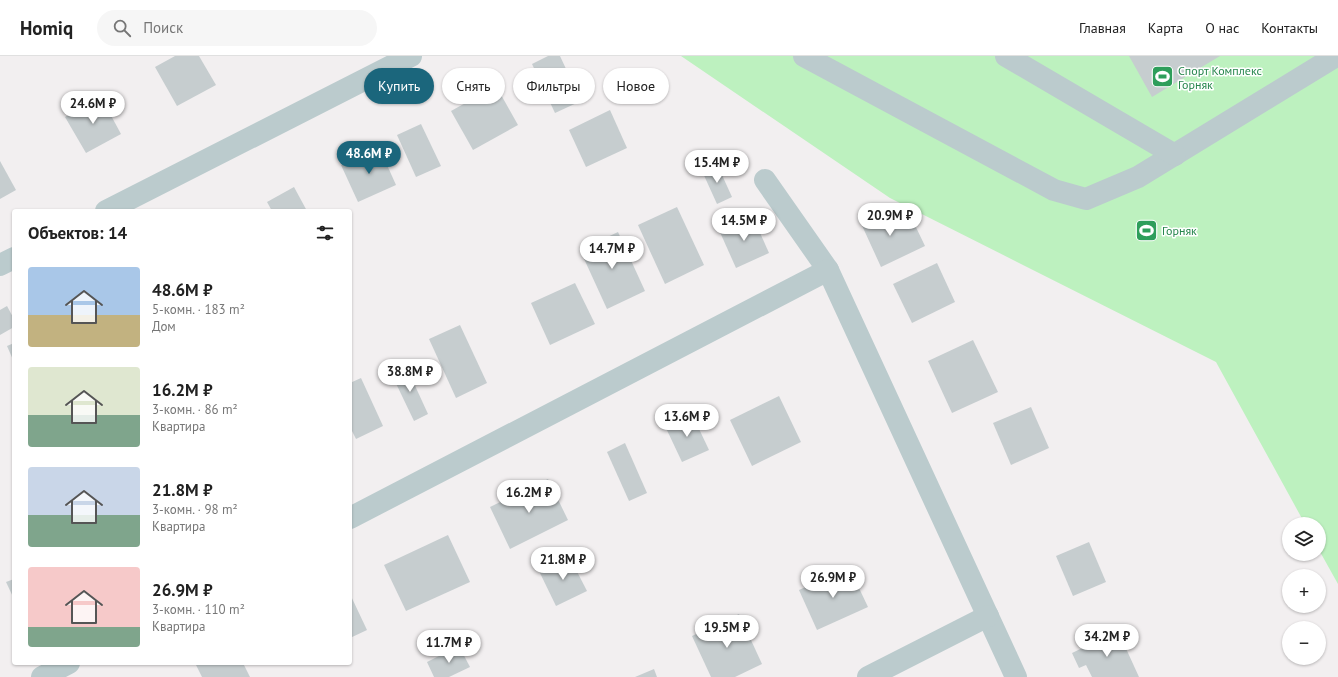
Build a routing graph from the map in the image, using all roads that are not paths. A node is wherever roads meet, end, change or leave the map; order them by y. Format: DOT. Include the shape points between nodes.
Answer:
graph roads {
  1 [pos="411,56"];
  2 [pos="804,56"];
  3 [pos="1006,56"];
  4 [pos="1336,56"];
  5 [pos="1175,155"];
  6 [pos="766,180"];
  7 [pos="110,209"];
  8 [pos="12,259"];
  9 [pos="0,265"];
  10 [pos="828,270"];
  11 [pos="352,517"];
  12 [pos="988,616"];
  13 [pos="65,665"];
  14 [pos="42,677"];
  15 [pos="868,677"];
  16 [pos="1016,677"];
  1 -- 7 [label="street"];
  2 -- 5 [label="street" via="1054,190 1086,199 1138,177"];
  3 -- 5 [label="street"];
  4 -- 5 [label="street"];
  6 -- 10 [label="street"];
  8 -- 9 [label="street"];
  10 -- 11 [label="street"];
  10 -- 12 [label="street"];
  12 -- 15 [label="street"];
  12 -- 16 [label="street"];
  13 -- 14 [label="street"];
}
